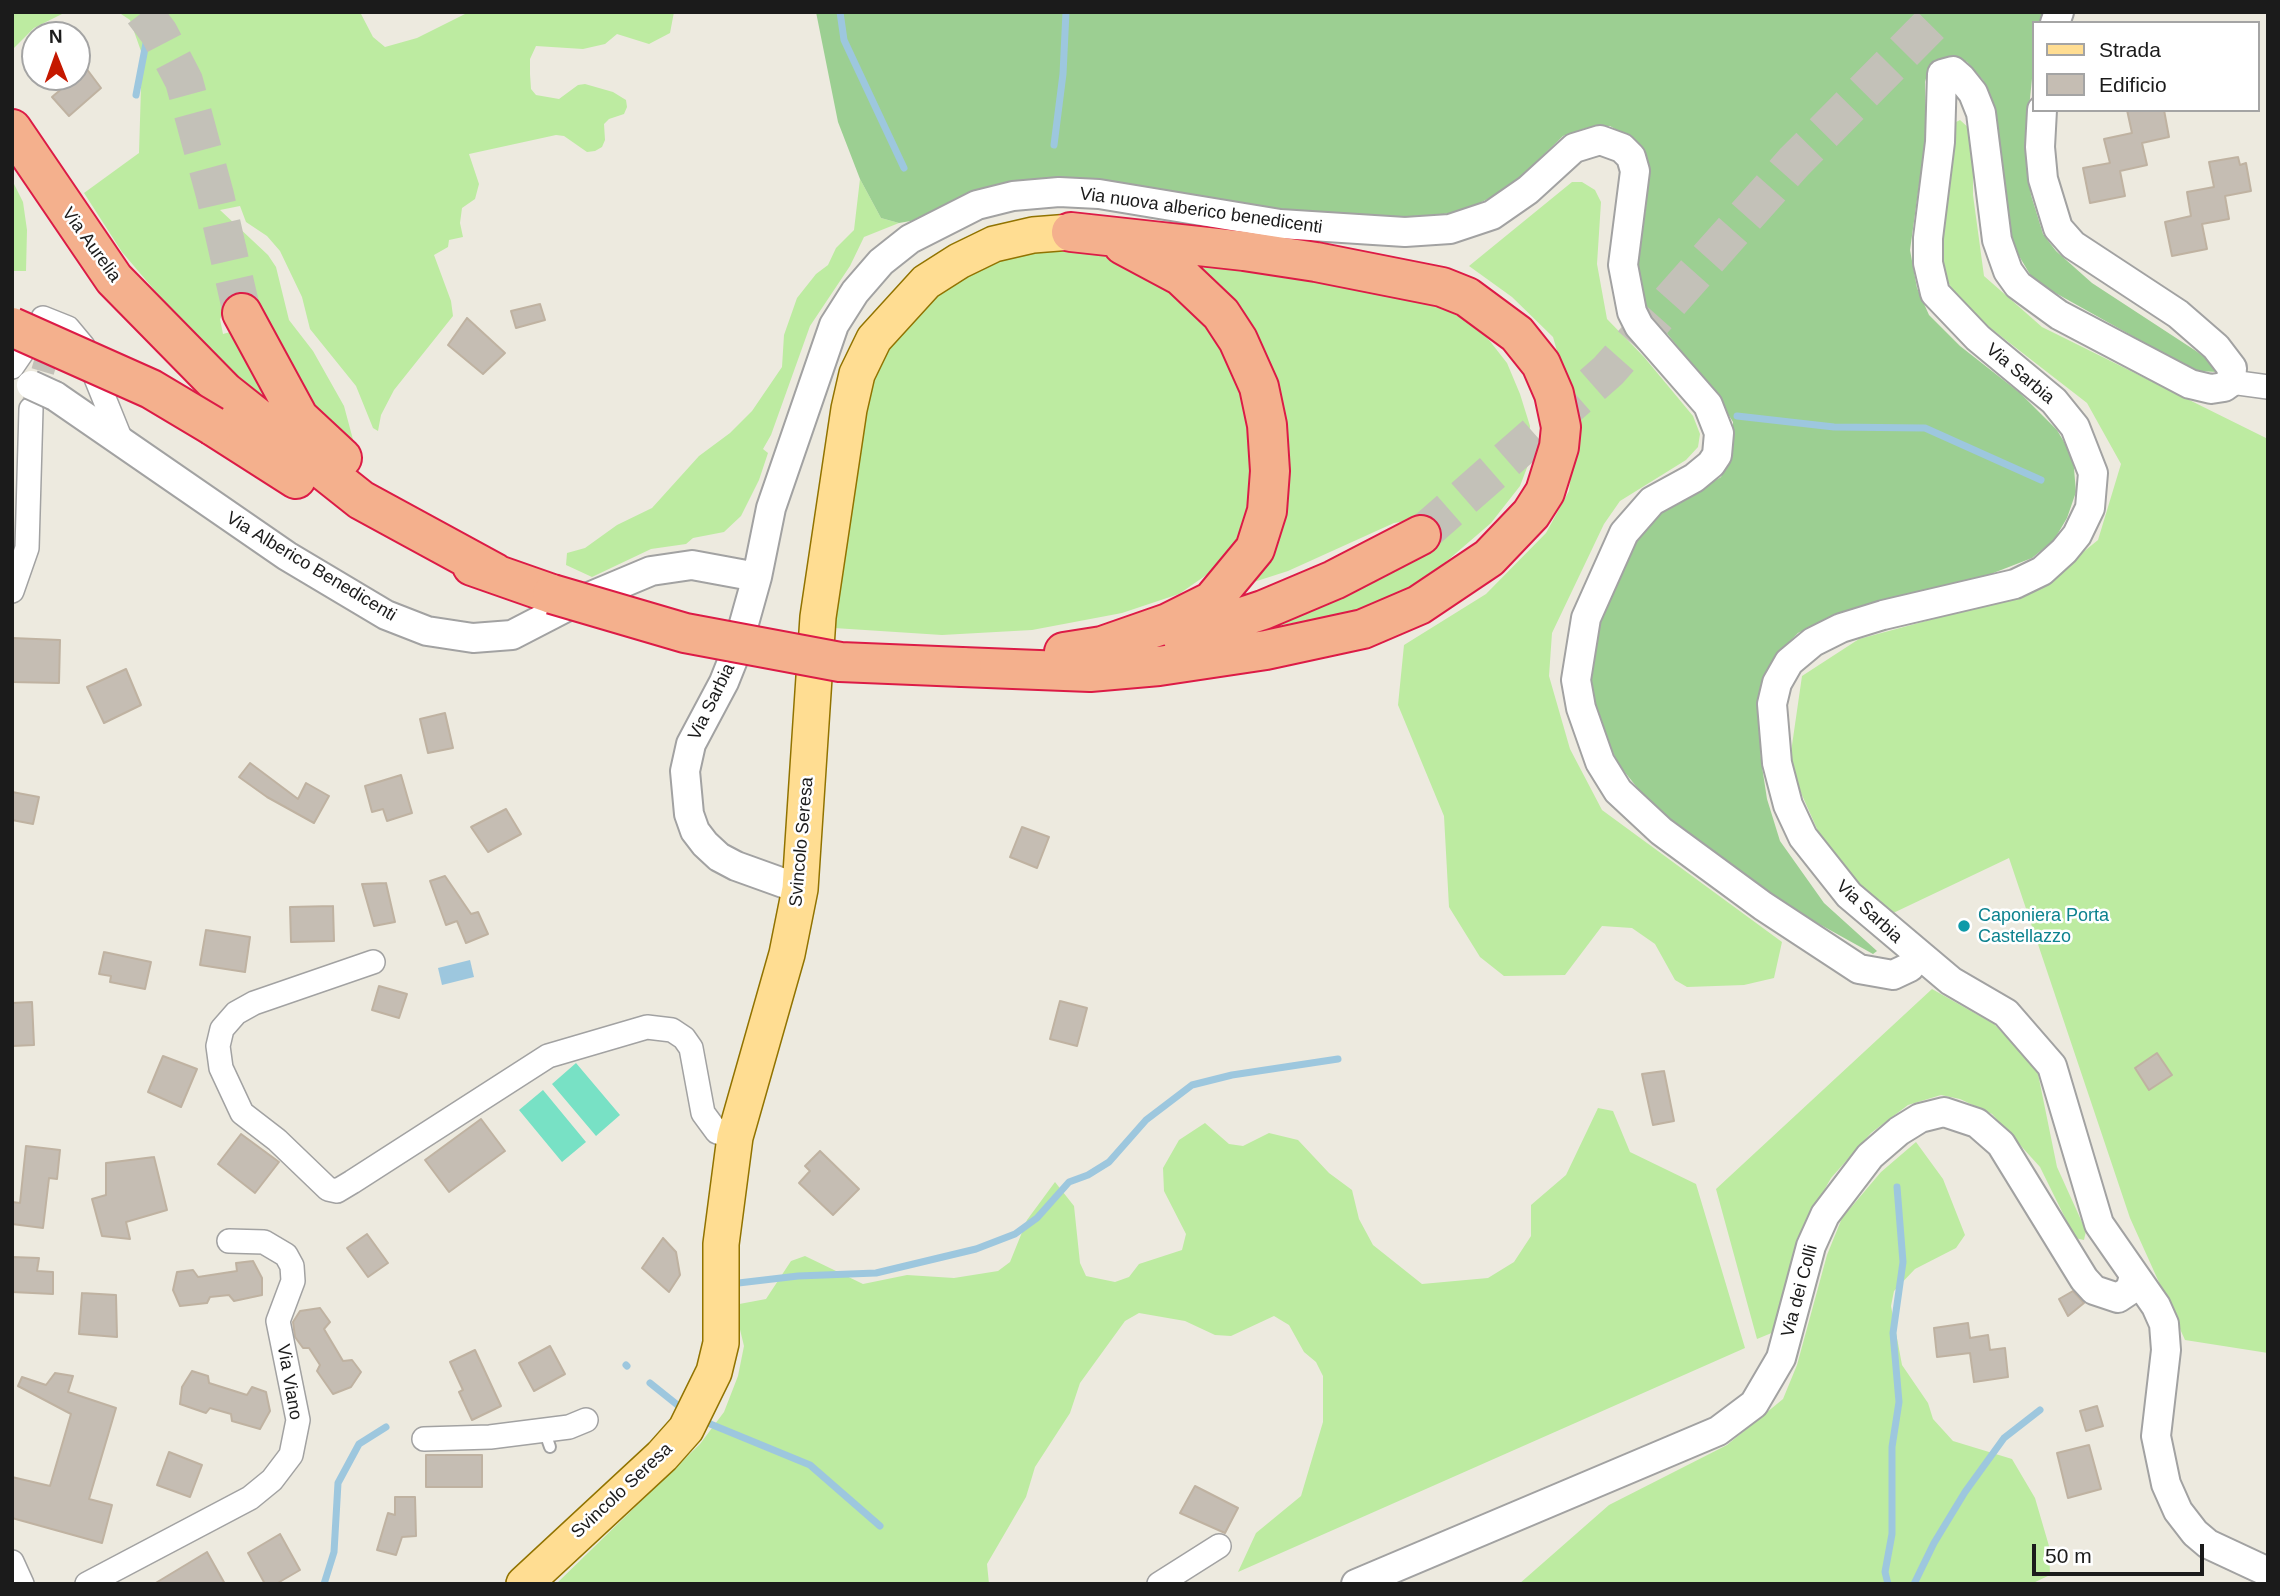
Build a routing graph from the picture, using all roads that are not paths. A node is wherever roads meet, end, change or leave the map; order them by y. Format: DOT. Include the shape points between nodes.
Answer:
graph roads {
  1 [pos="2042,112"];
  2 [pos="12,129"];
  3 [pos="1070,232"];
  4 [pos="242,313"];
  5 [pos="22,324"];
  6 [pos="2231,382"];
  7 [pos="2268,387"];
  8 [pos="28,388"];
  9 [pos="121,440"];
  10 [pos="1422,536"];
  11 [pos="495,573"];
  12 [pos="757,577"];
  13 [pos="12,591"];
  14 [pos="962,667"];
  15 [pos="800,889"];
  16 [pos="1917,955"];
  17 [pos="373,962"];
  18 [pos="735,1137"];
  19 [pos="229,1241"];
  20 [pos="2134,1276"];
  21 [pos="586,1420"];
  22 [pos="424,1439"];
  23 [pos="1219,1546"];
  24 [pos="2268,1572"];
  25 [pos="87,1584"];
  26 [pos="524,1584"];
  27 [pos="1159,1584"];
  28 [pos="1356,1584"];
  1 -- 6 [label="street" via="2043,179 2059,228 2073,244 2178,314 2216,346 2232,368"];
  2 -- 11 [label="highway, Via Aurelia" via="114,279 182,351 267,429 361,500"];
  3 -- 14 [label="highway" via="1128,247 1181,276 1221,314 1259,387 1269,449 1267,511 1255,550 1212,601 1168,623 1102,646"];
  3 -- 14 [label="highway" via="1244,251 1442,287 1467,297 1517,334 1541,364 1554,394 1561,427 1559,447 1545,492 1489,558 1419,605 1363,629 1207,660 1090,672"];
  3 -- 15 [label="main road, Svincolo Seresa" via="994,244 926,282 874,339 857,374 818,617"];
  4 -- 11 [label="highway" via="299,418 325,445"];
  5 -- 8 [label="street" via="39,330"];
  5 -- 9 [label="street" via="68,328 83,346"];
  5 -- 11 [label="highway, bridge" via="151,389 365,524 424,552"];
  6 -- 7 [label="street"];
  6 -- 16 [label="street, Via Sarbia" via="2218,388 2190,384 2059,315 2018,285 1997,240 1981,113 1961,78 1953,71 1942,74 1940,142 1928,237 1935,293 1986,346 2054,401 2075,427 2093,473 2090,508 2077,536 2042,571 2015,584 1841,628 1813,642 1789,662 1777,683 1772,704 1777,764 1802,837 1849,895"];
  8 -- 9 [label="street, Via Alberico Benedicenti"];
  8 -- 13 [label="street" via="26,548"];
  9 -- 12 [label="street, Via Alberico Benedicenti" via="286,556 386,615 427,631 473,638 512,635 651,571 692,565"];
  10 -- 14 [label="highway" via="1263,610 1162,644 1086,661"];
  11 -- 14 [label="highway, bridge" via="685,633 814,657"];
  12 -- 15 [label="street, Via Sarbia" via="724,681 691,744 685,799 695,831 719,857"];
  12 -- 16 [label="street, Via nuova alberico benedicenti" via="771,508 834,325 881,262 944,218 1001,199 1059,192 1099,194 1293,225 1405,232 1450,229 1503,209 1574,148 1595,140 1612,142 1631,157 1635,171 1623,265 1632,313 1708,405 1719,433 1717,455 1711,464 1652,501 1624,533 1594,598 1580,643 1576,680 1593,745 1618,791 1661,831 1859,969 1893,975 1910,967"];
  15 -- 18 [label="main road, Svincolo Seresa" via="787,954"];
  16 -- 20 [label="street, Via Sarbia" via="2007,1013 2052,1066 2099,1224"];
  17 -- 18 [label="street" via="254,1003 236,1013 222,1029 218,1046 221,1068 242,1112 328,1189 337,1191 352,1182 548,1056 647,1027 672,1030 684,1038 691,1048 703,1113 717,1132"];
  18 -- 26 [label="main road, Svincolo Seresa" via="721,1244 721,1343 703,1399 686,1429 662,1456"];
  19 -- 25 [label="street, Via Viano" via="264,1242 286,1255 292,1266 293,1281 278,1321 298,1420 291,1455 279,1473 250,1498"];
  20 -- 24 [label="street" via="2164,1324 2166,1350 2157,1436 2166,1484 2178,1511 2208,1544"];
  20 -- 28 [label="street, Via dei Colli" via="2130,1290 2118,1298 2094,1290 2001,1144 1977,1123 1944,1112 1920,1118 1870,1156 1825,1215 1811,1246 1782,1358 1755,1404 1718,1431"];
  21 -- 22 [label="street" via="547,1438"];
  23 -- 27 [label="street"];
}
